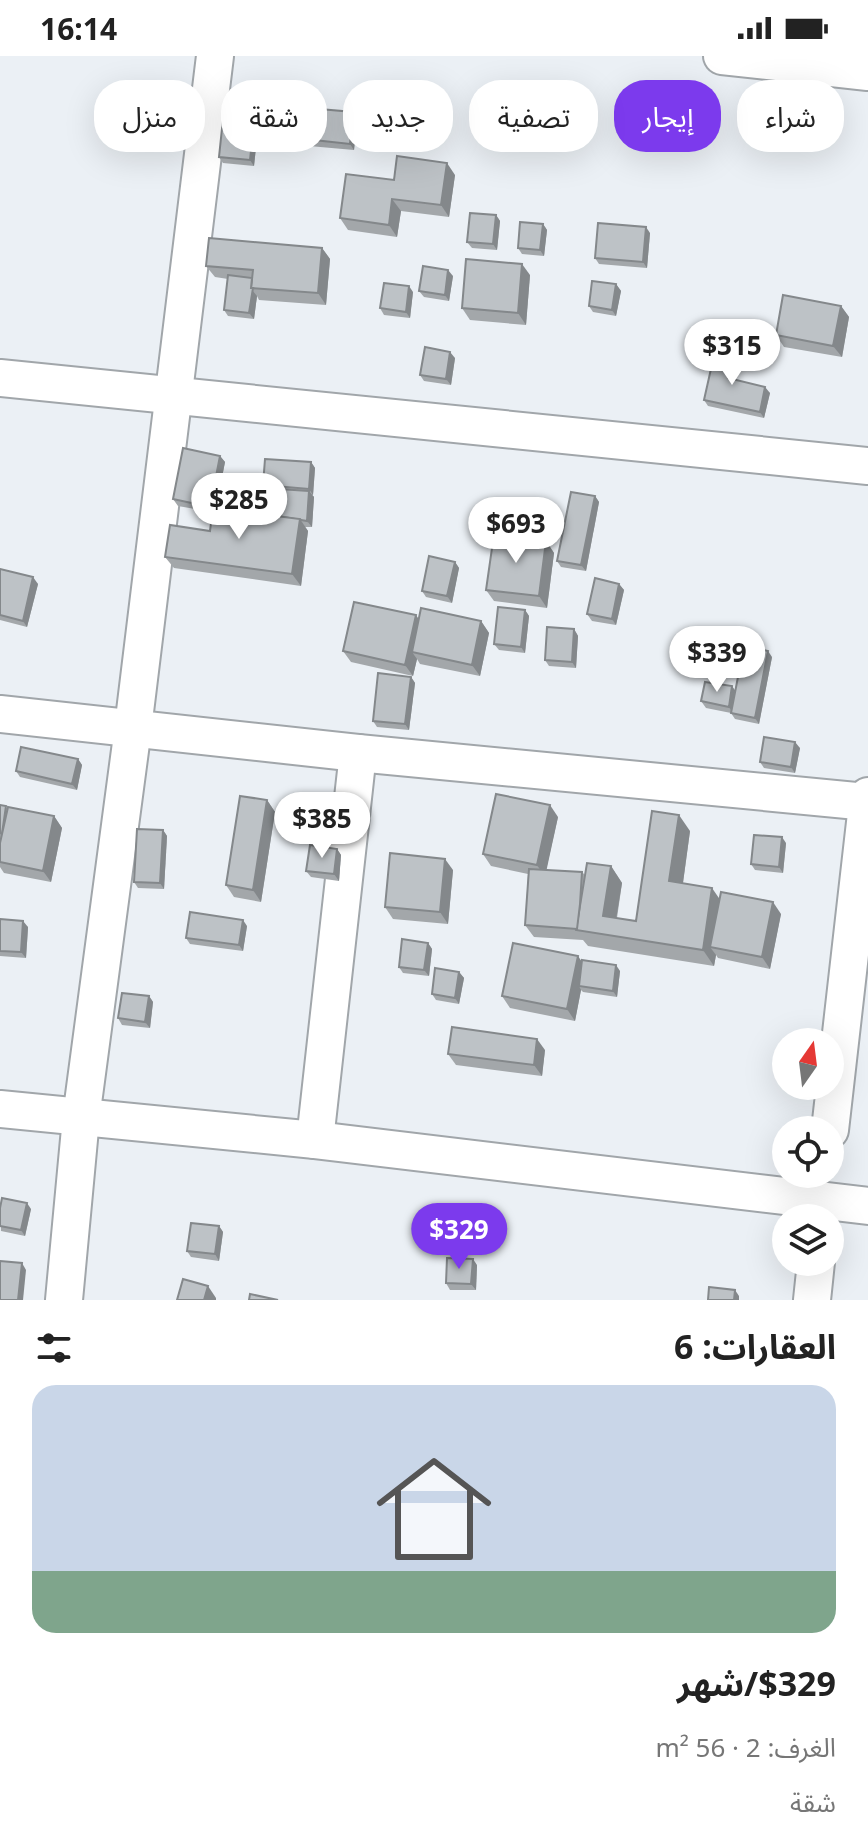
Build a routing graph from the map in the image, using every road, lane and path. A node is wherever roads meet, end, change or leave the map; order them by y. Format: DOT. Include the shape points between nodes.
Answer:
graph roads {
  1 [pos="215,56"];
  2 [pos="722,56"];
  3 [pos="868,72"];
  4 [pos="0,378"];
  5 [pos="172,396"];
  6 [pos="868,466"];
  7 [pos="0,714"];
  8 [pos="133,728"];
  9 [pos="358,753"];
  10 [pos="868,796"];
  11 [pos="868,802"];
  12 [pos="0,1109"];
  13 [pos="832,1116"];
  14 [pos="81,1118"];
  15 [pos="315,1140"];
  16 [pos="822,1198"];
  17 [pos="868,1206"];
  18 [pos="815,1276"];
  19 [pos="64,1300"];
  20 [pos="812,1300"];
  1 -- 5 [label="street"];
  2 -- 3 [label="street"];
  4 -- 5 [label="street"];
  5 -- 6 [label="street"];
  5 -- 8 [label="street"];
  7 -- 8 [label="street"];
  8 -- 9 [label="street"];
  8 -- 14 [label="street"];
  9 -- 11 [label="street"];
  9 -- 15 [label="street"];
  10 -- 11 [label="street"];
  11 -- 13 [label="street"];
  12 -- 14 [label="street"];
  14 -- 15 [label="street"];
  14 -- 19 [label="street"];
  15 -- 16 [label="street"];
  16 -- 17 [label="street"];
  18 -- 20 [label="street"];
}
